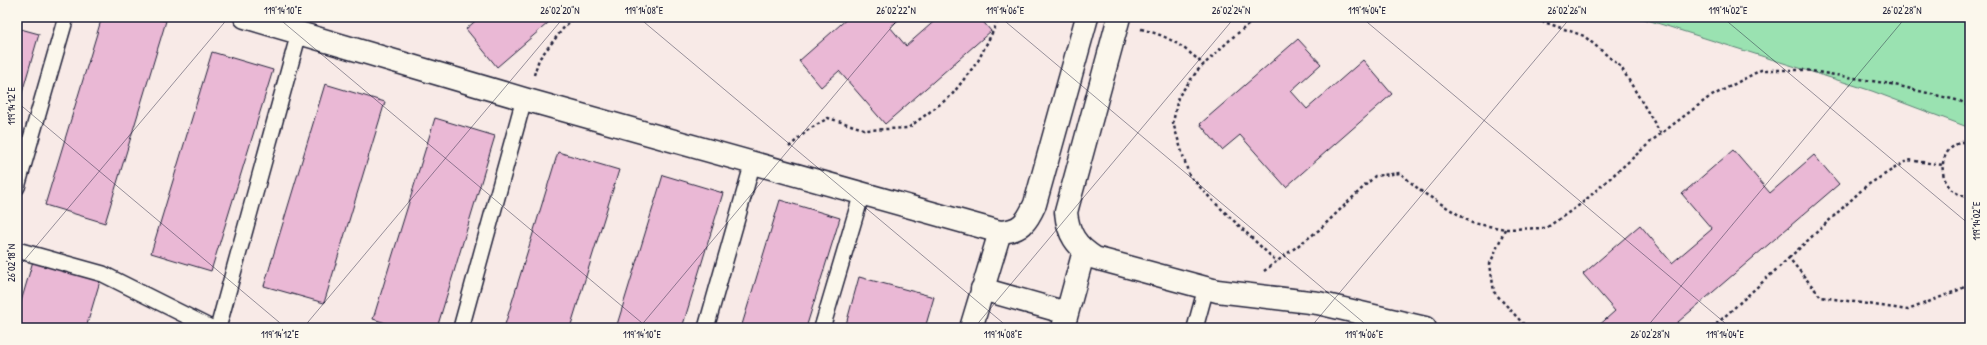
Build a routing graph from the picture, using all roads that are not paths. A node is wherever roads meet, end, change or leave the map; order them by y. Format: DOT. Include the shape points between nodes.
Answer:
graph roads {
  1 [pos="66,17"];
  2 [pos="245,17"];
  3 [pos="1087,17"];
  4 [pos="1118,20"];
  5 [pos="299,33"];
  6 [pos="524,99"];
  7 [pos="760,164"];
  8 [pos="17,187"];
  9 [pos="862,193"];
  10 [pos="1000,232"];
  11 [pos="17,250"];
  12 [pos="1084,251"];
  13 [pos="1206,288"];
  14 [pos="982,289"];
  15 [pos="1065,320"];
  16 [pos="211,328"];
  17 [pos="218,328"];
  18 [pos="461,328"];
  19 [pos="706,328"];
  20 [pos="822,328"];
  21 [pos="970,328"];
  22 [pos="1195,328"];
  23 [pos="1425,328"];
  1 -- 8 [label="lane"];
  2 -- 5 [label="street"];
  3 -- 10 [label="street" via="1035,204 1022,226 1011,232"];
  4 -- 12 [label="street" via="1066,212 1067,227 1073,239"];
  5 -- 6 [label="street"];
  5 -- 17 [label="lane"];
  6 -- 7 [label="street"];
  6 -- 18 [label="lane"];
  7 -- 9 [label="street"];
  7 -- 19 [label="lane"];
  9 -- 10 [label="street"];
  9 -- 20 [label="lane"];
  10 -- 14 [label="street"];
  11 -- 16 [label="lane" via="103,274"];
  12 -- 13 [label="street" via="1095,258"];
  12 -- 15 [label="street"];
  13 -- 22 [label="lane"];
  13 -- 23 [label="street" via="1318,303"];
  14 -- 15 [label="street"];
  14 -- 21 [label="street"];
}
